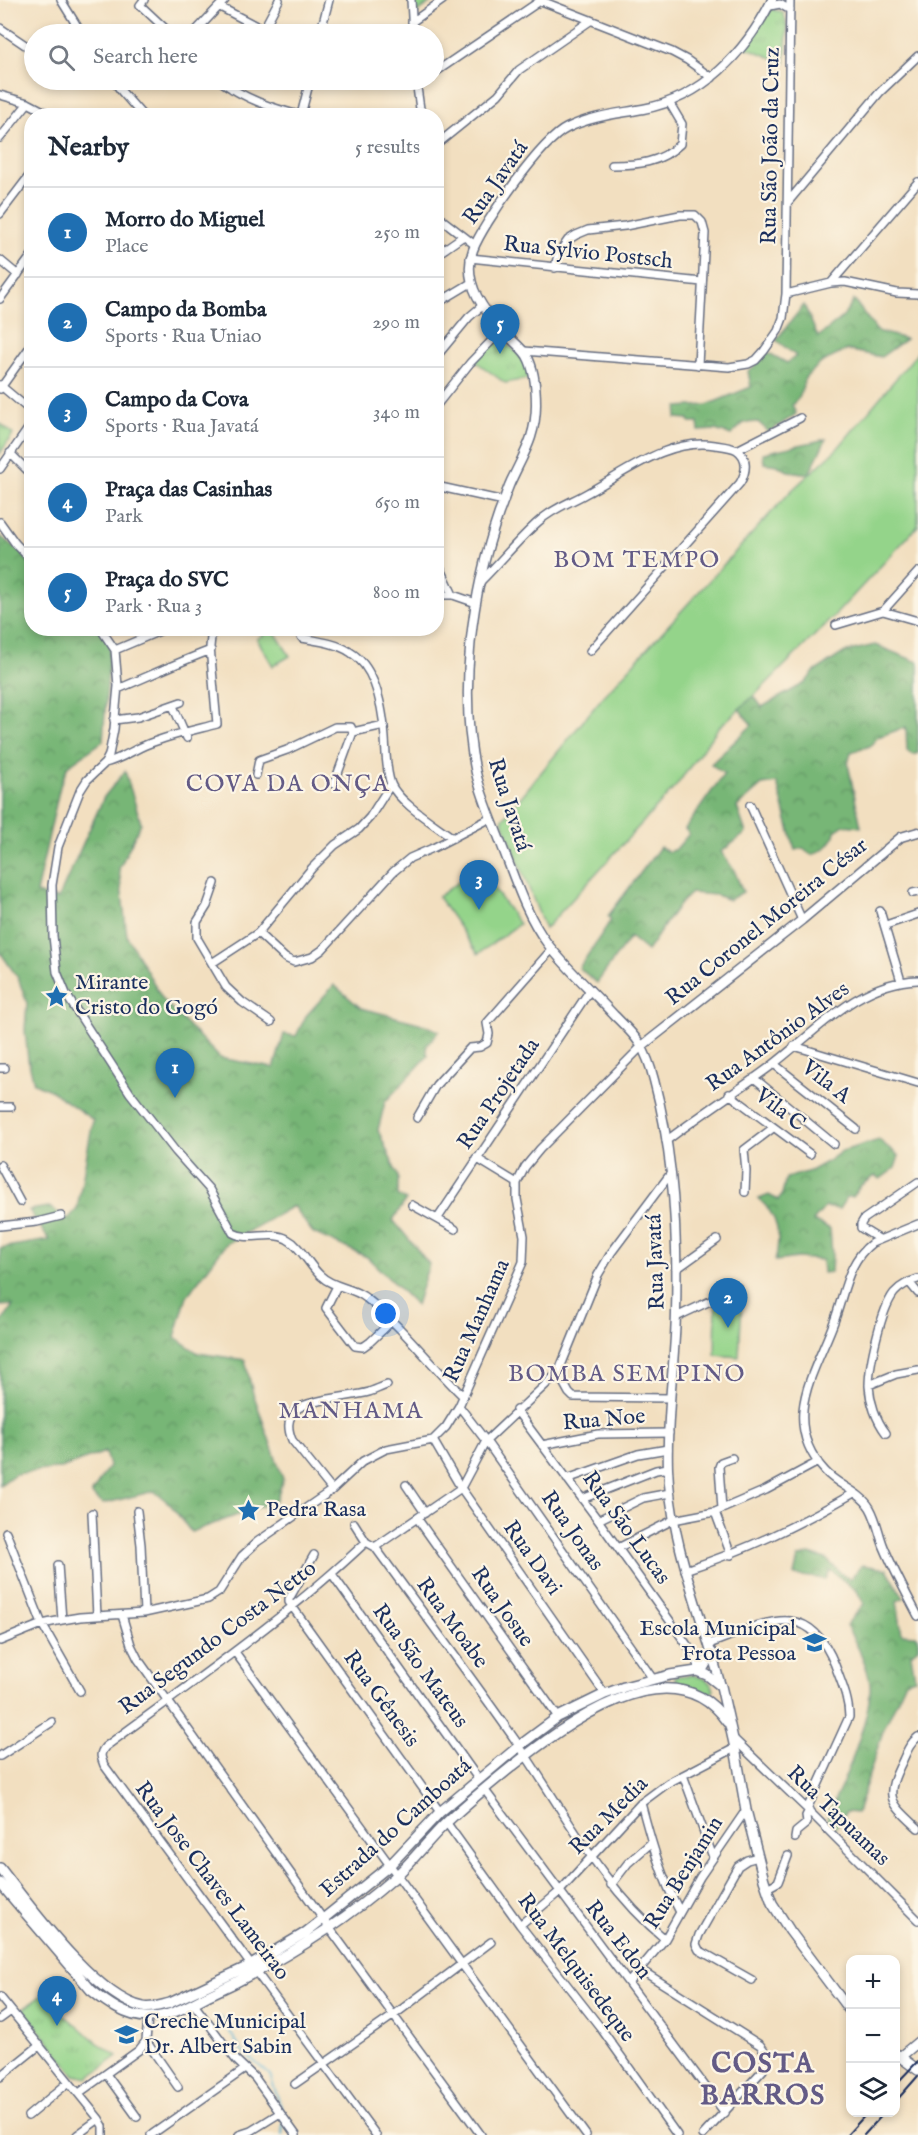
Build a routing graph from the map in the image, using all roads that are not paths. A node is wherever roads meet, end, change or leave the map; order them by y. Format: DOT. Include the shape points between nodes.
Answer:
graph roads {
  1 [pos="61,0"];
  2 [pos="225,0"];
  3 [pos="279,0"];
  4 [pos="329,0"];
  5 [pos="411,0"];
  6 [pos="443,0"];
  7 [pos="540,0"];
  8 [pos="790,0"];
  9 [pos="142,3"];
  10 [pos="771,3"];
  11 [pos="220,7"];
  12 [pos="790,10"];
  13 [pos="590,21"];
  14 [pos="412,22"];
  15 [pos="76,24"];
  16 [pos="162,24"];
  17 [pos="203,24"];
  18 [pos="249,24"];
  19 [pos="267,24"];
  20 [pos="323,24"];
  21 [pos="1,32"];
  22 [pos="24,45"];
  23 [pos="918,56"];
  24 [pos="444,66"];
  25 [pos="712,78"];
  26 [pos="120,90"];
  27 [pos="232,90"];
  28 [pos="308,90"];
  29 [pos="417,90"];
  30 [pos="0,95"];
  31 [pos="669,102"];
  32 [pos="28,103"];
  33 [pos="38,108"];
  34 [pos="136,108"];
  35 [pos="272,108"];
  36 [pos="304,108"];
  37 [pos="421,108"];
  38 [pos="0,138"];
  39 [pos="444,139"];
  40 [pos="612,165"];
  41 [pos="24,182"];
  42 [pos="918,182"];
  43 [pos="788,202"];
  44 [pos="0,214"];
  45 [pos="444,224"];
  46 [pos="462,237"];
  47 [pos="475,245"];
  48 [pos="444,249"];
  49 [pos="470,258"];
  50 [pos="0,260"];
  51 [pos="24,267"];
  52 [pos="555,268"];
  53 [pos="18,276"];
  54 [pos="702,282"];
  55 [pos="471,283"];
  56 [pos="831,283"];
  57 [pos="918,285"];
  58 [pos="786,294"];
  59 [pos="909,294"];
  60 [pos="918,294"];
  61 [pos="0,299"];
  62 [pos="444,299"];
  63 [pos="482,306"];
  64 [pos="502,330"];
  65 [pos="444,347"];
  66 [pos="524,351"];
  67 [pos="24,355"];
  68 [pos="698,365"];
  69 [pos="1,387"];
  70 [pos="444,396"];
  71 [pos="24,406"];
  72 [pos="800,418"];
  73 [pos="24,434"];
  74 [pos="737,450"];
  75 [pos="10,453"];
  76 [pos="24,468"];
  77 [pos="0,469"];
  78 [pos="444,488"];
  79 [pos="504,501"];
  80 [pos="0,522"];
  81 [pos="24,553"];
  82 [pos="918,572"];
  83 [pos="444,575"];
  84 [pos="480,582"];
  85 [pos="453,595"];
  86 [pos="444,596"];
  87 [pos="476,603"];
  88 [pos="883,611"];
  89 [pos="918,621"];
  90 [pos="836,625"];
  91 [pos="105,636"];
  92 [pos="148,636"];
  93 [pos="212,636"];
  94 [pos="300,636"];
  95 [pos="115,650"];
  96 [pos="211,650"];
  97 [pos="590,651"];
  98 [pos="118,689"];
  99 [pos="114,720"];
  100 [pos="384,725"];
  101 [pos="353,732"];
  102 [pos="186,735"];
  103 [pos="105,763"];
  104 [pos="256,775"];
  105 [pos="334,784"];
  106 [pos="391,784"];
  107 [pos="750,805"];
  108 [pos="491,818"];
  109 [pos="918,832"];
  110 [pos="453,838"];
  111 [pos="215,883"];
  112 [pos="880,910"];
  113 [pos="918,914"];
  114 [pos="802,920"];
  115 [pos="886,925"];
  116 [pos="258,933"];
  117 [pos="552,949"];
  118 [pos="212,963"];
  119 [pos="918,980"];
  120 [pos="902,981"];
  121 [pos="590,990"];
  122 [pos="271,1022"];
  123 [pos="642,1046"];
  124 [pos="794,1046"];
  125 [pos="774,1064"];
  126 [pos="754,1078"];
  127 [pos="918,1083"];
  128 [pos="729,1094"];
  129 [pos="0,1107"];
  130 [pos="11,1107"];
  131 [pos="417,1118"];
  132 [pos="773,1128"];
  133 [pos="856,1129"];
  134 [pos="666,1141"];
  135 [pos="834,1144"];
  136 [pos="810,1154"];
  137 [pos="476,1158"];
  138 [pos="0,1165"];
  139 [pos="671,1173"];
  140 [pos="517,1183"];
  141 [pos="918,1183"];
  142 [pos="745,1192"];
  143 [pos="20,1202"];
  144 [pos="412,1205"];
  145 [pos="61,1216"];
  146 [pos="438,1218"];
  147 [pos="918,1224"];
  148 [pos="0,1226"];
  149 [pos="455,1229"];
  150 [pos="879,1239"];
  151 [pos="717,1240"];
  152 [pos="678,1268"];
  153 [pos="918,1279"];
  154 [pos="909,1282"];
  155 [pos="337,1286"];
  156 [pos="738,1288"];
  157 [pos="918,1293"];
  158 [pos="676,1317"];
  159 [pos="392,1321"];
  160 [pos="918,1370"];
  161 [pos="558,1373"];
  162 [pos="387,1385"];
  163 [pos="869,1385"];
  164 [pos="464,1396"];
  165 [pos="670,1398"];
  166 [pos="459,1406"];
  167 [pos="516,1410"];
  168 [pos="669,1433"];
  169 [pos="886,1433"];
  170 [pos="432,1440"];
  171 [pos="486,1441"];
  172 [pos="542,1445"];
  173 [pos="668,1449"];
  174 [pos="732,1458"];
  175 [pos="818,1462"];
  176 [pos="668,1468"];
  177 [pos="567,1479"];
  178 [pos="406,1485"];
  179 [pos="461,1488"];
  180 [pos="332,1490"];
  181 [pos="670,1493"];
  182 [pos="854,1493"];
  183 [pos="582,1499"];
  184 [pos="137,1511"];
  185 [pos="719,1511"];
  186 [pos="92,1513"];
  187 [pos="425,1513"];
  188 [pos="417,1518"];
  189 [pos="598,1520"];
  190 [pos="673,1520"];
  191 [pos="354,1523"];
  192 [pos="6,1532"];
  193 [pos="366,1542"];
  194 [pos="375,1547"];
  195 [pos="618,1548"];
  196 [pos="314,1555"];
  197 [pos="731,1555"];
  198 [pos="58,1565"];
  199 [pos="685,1570"];
  200 [pos="332,1574"];
  201 [pos="292,1606"];
  202 [pos="144,1613"];
  203 [pos="122,1615"];
  204 [pos="97,1616"];
  205 [pos="918,1616"];
  206 [pos="62,1620"];
  207 [pos="42,1624"];
  208 [pos="0,1641"];
  209 [pos="711,1648"];
  210 [pos="235,1652"];
  211 [pos="699,1671"];
  212 [pos="667,1675"];
  213 [pos="652,1679"];
  214 [pos="721,1686"];
  215 [pos="668,1689"];
  216 [pos="80,1691"];
  217 [pos="605,1694"];
  218 [pos="168,1700"];
  219 [pos="710,1703"];
  220 [pos="558,1717"];
  221 [pos="52,1722"];
  222 [pos="730,1726"];
  223 [pos="918,1737"];
  224 [pos="734,1743"];
  225 [pos="519,1746"];
  226 [pos="0,1756"];
  227 [pos="526,1756"];
  228 [pos="104,1765"];
  229 [pos="683,1775"];
  230 [pos="479,1780"];
  231 [pos="484,1789"];
  232 [pos="641,1803"];
  233 [pos="808,1809"];
  234 [pos="746,1810"];
  235 [pos="440,1812"];
  236 [pos="446,1822"];
  237 [pos="918,1828"];
  238 [pos="798,1833"];
  239 [pos="651,1843"];
  240 [pos="788,1856"];
  241 [pos="713,1857"];
  242 [pos="758,1857"];
  243 [pos="592,1859"];
  244 [pos="389,1866"];
  245 [pos="0,1868"];
  246 [pos="397,1875"];
  247 [pos="0,1883"];
  248 [pos="611,1885"];
  249 [pos="766,1888"];
  250 [pos="559,1892"];
  251 [pos="680,1911"];
  252 [pos="918,1920"];
  253 [pos="327,1923"];
  254 [pos="520,1925"];
  255 [pos="665,1939"];
  256 [pos="490,1942"];
  257 [pos="74,1956"];
  258 [pos="66,1963"];
  259 [pos="461,1965"];
  260 [pos="255,1969"];
  261 [pos="641,1970"];
  262 [pos="753,1980"];
  263 [pos="629,1982"];
  264 [pos="0,1997"];
  265 [pos="193,2003"];
  266 [pos="849,2009"];
  267 [pos="11,2011"];
  268 [pos="394,2015"];
  269 [pos="148,2017"];
  270 [pos="0,2019"];
  271 [pos="146,2041"];
  272 [pos="918,2042"];
  273 [pos="40,2044"];
  274 [pos="900,2054"];
  275 [pos="900,2056"];
  276 [pos="325,2063"];
  277 [pos="245,2068"];
  278 [pos="918,2070"];
  279 [pos="106,2074"];
  280 [pos="0,2078"];
  281 [pos="69,2082"];
  282 [pos="295,2084"];
  283 [pos="178,2087"];
  284 [pos="79,2093"];
  285 [pos="725,2113"];
  286 [pos="281,2115"];
  287 [pos="28,2116"];
  288 [pos="137,2117"];
  289 [pos="99,2119"];
  290 [pos="251,2133"];
  291 [pos="293,2134"];
  292 [pos="77,2135"];
  293 [pos="103,2135"];
  294 [pos="152,2135"];
  295 [pos="239,2135"];
  296 [pos="376,2135"];
  297 [pos="481,2135"];
  298 [pos="586,2135"];
  299 [pos="677,2135"];
  300 [pos="703,2135"];
  1 -- 15 [label="street"];
  2 -- 11 [label="street"];
  3 -- 19 [label="street"];
  4 -- 20 [label="street"];
  5 -- 14 [label="street"];
  6 -- 14 [label="street"];
  7 -- 13 [label="street"];
  7 -- 24 [label="street"];
  8 -- 12 [label="street, Rua São João da Cruz"];
  9 -- 16 [label="street"];
  10 -- 12 [label="street"];
  10 -- 25 [label="street, Rua Javatá" via="740,50"];
  11 -- 17 [label="street"];
  11 -- 18 [label="street"];
  12 -- 43 [label="street, Rua São João da Cruz"];
  13 -- 25 [label="street" via="672,52"];
  13 -- 39 [label="street" via="519,70 498,95"];
  21 -- 22 [label="street"];
  23 -- 43 [label="street" via="880,92"];
  25 -- 31 [label="street, Rua Javatá"];
  26 -- 34 [label="street"];
  27 -- 35 [label="street"];
  28 -- 36 [label="street"];
  29 -- 37 [label="street"];
  30 -- 32 [label="street"];
  31 -- 40 [label="street" via="682,124 680,144 660,159 637,165"];
  31 -- 47 [label="street, Rua Javatá" via="603,115 556,134 512,188"];
  32 -- 33 [label="street"];
  32 -- 38 [label="street"];
  41 -- 44 [label="street"];
  42 -- 56 [label="street"];
  43 -- 58 [label="street, Rua São João da Cruz"];
  45 -- 46 [label="street"];
  46 -- 47 [label="street"];
  46 -- 48 [label="street"];
  47 -- 49 [label="street, Rua Javatá"];
  49 -- 52 [label="street, Rua Sylvio Postsch"];
  49 -- 55 [label="street, Rua Javatá"];
  50 -- 53 [label="street"];
  51 -- 53 [label="street"];
  52 -- 54 [label="street, Rua Sylvio Postsch"];
  52 -- 54 [label="street" via="558,254 576,234 689,214 700,219 705,228"];
  53 -- 61 [label="street"];
  54 -- 68 [label="street"];
  55 -- 62 [label="street"];
  55 -- 63 [label="street, Rua Javatá"];
  56 -- 58 [label="street"];
  56 -- 59 [label="street"];
  57 -- 59 [label="street"];
  58 -- 68 [label="street, Rua São João da Cruz" via="778,331 756,360 740,366"];
  59 -- 60 [label="street"];
  63 -- 64 [label="street, Rua Javatá"];
  63 -- 65 [label="street"];
  64 -- 66 [label="street, Rua Javatá"];
  64 -- 70 [label="street"];
  66 -- 68 [label="street, Rua São João da Cruz"];
  66 -- 79 [label="street, Rua Javatá" via="535,382 536,417 529,447"];
  67 -- 69 [label="street"];
  69 -- 71 [label="street"];
  72 -- 74 [label="street"];
  73 -- 75 [label="street"];
  74 -- 84 [label="street" via="709,444 661,452 556,508"];
  74 -- 97 [label="street" via="746,468 740,483"];
  75 -- 76 [label="street"];
  75 -- 77 [label="street"];
  78 -- 79 [label="street"];
  79 -- 84 [label="street, Rua Javatá"];
  80 -- 81 [label="street"];
  82 -- 88 [label="street"];
  83 -- 85 [label="street"];
  84 -- 87 [label="street, Rua Javatá"];
  85 -- 86 [label="street"];
  85 -- 87 [label="street"];
  87 -- 108 [label="street, Rua Javatá" via="470,635 472,749"];
  88 -- 89 [label="street"];
  88 -- 90 [label="street"];
  91 -- 95 [label="street"];
  92 -- 95 [label="street"];
  93 -- 96 [label="street"];
  94 -- 100 [label="street" via="338,646 362,661 376,689"];
  95 -- 98 [label="street"];
  96 -- 98 [label="street"];
  96 -- 102 [label="street" via="217,724"];
  98 -- 99 [label="street"];
  99 -- 102 [label="street" via="177,704"];
  99 -- 103 [label="street"];
  100 -- 101 [label="street"];
  100 -- 106 [label="street"];
  101 -- 104 [label="street" via="351,726 335,727 259,760"];
  101 -- 105 [label="street"];
  102 -- 103 [label="street" via="159,739"];
  103 -- 155 [label="street" via="80,791 58,847 52,885 52,936 57,972 67,996 130,1093 209,1190 233,1233 286,1238 320,1276"];
  106 -- 110 [label="street" via="401,798"];
  106 -- 116 [label="street" via="370,818 312,868"];
  107 -- 114 [label="street"];
  108 -- 110 [label="street"];
  108 -- 117 [label="street, Rua Javatá" via="530,916"];
  109 -- 114 [label="street, Rua Coronel Moreira César" via="901,837"];
  110 -- 116 [label="street" via="410,858 393,872 312,957 294,962 285,958"];
  111 -- 118 [label="street" via="195,930"];
  112 -- 115 [label="street"];
  113 -- 115 [label="street"];
  114 -- 123 [label="street, Rua Coronel Moreira César"];
  115 -- 120 [label="street"];
  116 -- 118 [label="street"];
  117 -- 121 [label="street, Rua Javatá"];
  117 -- 131 [label="street" via="487,1023 487,1043 470,1048 436,1085"];
  118 -- 122 [label="street" via="226,987"];
  119 -- 120 [label="street, Rua Antônio Alves"];
  120 -- 124 [label="street, Rua Antônio Alves" via="854,1000"];
  121 -- 123 [label="street, Rua Javatá"];
  121 -- 137 [label="street, Rua Projetada"];
  123 -- 134 [label="street, Rua Javatá" via="654,1079"];
  123 -- 140 [label="street" via="540,1149"];
  124 -- 125 [label="street, Rua Antônio Alves"];
  124 -- 127 [label="street"];
  125 -- 126 [label="street, Rua Antônio Alves"];
  125 -- 133 [label="street, Vila A"];
  126 -- 128 [label="street, Rua Antônio Alves"];
  126 -- 135 [label="street"];
  128 -- 132 [label="street, Vila C"];
  128 -- 134 [label="street, Rua Antônio Alves"];
  129 -- 130 [label="street"];
  132 -- 136 [label="street, Vila C"];
  132 -- 142 [label="street" via="744,1150"];
  134 -- 139 [label="street, Rua Javatá"];
  137 -- 140 [label="street"];
  137 -- 146 [label="street, Rua Projetada"];
  138 -- 143 [label="street"];
  139 -- 152 [label="street, Rua Javatá"];
  139 -- 161 [label="street" via="598,1275"];
  140 -- 164 [label="street, Rua Manhama" via="525,1236 523,1262"];
  141 -- 150 [label="street" via="864,1219 861,1228"];
  144 -- 146 [label="street"];
  145 -- 148 [label="street"];
  146 -- 149 [label="street"];
  147 -- 150 [label="street"];
  150 -- 175 [label="street" via="866,1248 851,1268 804,1399 809,1449"];
  151 -- 152 [label="street"];
  152 -- 158 [label="street, Rua Javatá"];
  153 -- 154 [label="street"];
  154 -- 157 [label="street"];
  154 -- 163 [label="street" via="894,1293 885,1310"];
  155 -- 159 [label="street" via="356,1291"];
  155 -- 159 [label="street" via="326,1308 355,1346 363,1347"];
  156 -- 158 [label="street"];
  158 -- 165 [label="street, Rua Javatá"];
  159 -- 164 [label="street"];
  160 -- 163 [label="street"];
  161 -- 165 [label="street" via="573,1397"];
  161 -- 167 [label="street"];
  162 -- 180 [label="street" via="307,1404 291,1416 288,1432 292,1440"];
  163 -- 169 [label="street" via="877,1419"];
  164 -- 166 [label="street, Rua Manhama"];
  165 -- 168 [label="street, Rua Javatá"];
  166 -- 170 [label="street, Rua Manhama"];
  166 -- 171 [label="street, Rua Jonas"];
  167 -- 171 [label="street"];
  167 -- 172 [label="street, Rua São Lucas"];
  168 -- 172 [label="street, Rua Noe" via="598,1434"];
  168 -- 173 [label="street, Rua Javatá"];
  170 -- 179 [label="street, Rua Davi"];
  170 -- 180 [label="street" via="377,1452"];
  171 -- 179 [label="street"];
  171 -- 213 [label="street, Rua Jonas"];
  172 -- 177 [label="street, Rua São Lucas"];
  173 -- 176 [label="street, Rua Javatá"];
  173 -- 177 [label="street" via="638,1454"];
  174 -- 185 [label="street" via="718,1467"];
  175 -- 182 [label="street"];
  175 -- 185 [label="street"];
  176 -- 181 [label="street, Rua Javatá"];
  176 -- 183 [label="street"];
  177 -- 183 [label="street, Rua São Lucas"];
  178 -- 187 [label="street"];
  179 -- 187 [label="street"];
  179 -- 217 [label="street, Rua Davi"];
  180 -- 202 [label="street" via="257,1542 242,1556 215,1595"];
  181 -- 189 [label="street" via="643,1498"];
  181 -- 190 [label="street, Rua Javatá"];
  182 -- 197 [label="street" via="800,1524"];
  182 -- 205 [label="street" via="870,1508 894,1571"];
  183 -- 189 [label="street, Rua São Lucas"];
  184 -- 202 [label="street"];
  185 -- 190 [label="street"];
  185 -- 197 [label="street"];
  186 -- 204 [label="street"];
  187 -- 188 [label="street"];
  188 -- 194 [label="street"];
  188 -- 220 [label="street, Rua Josue"];
  189 -- 195 [label="street, Rua São Lucas"];
  190 -- 195 [label="street"];
  190 -- 199 [label="street, Rua Javatá"];
  191 -- 193 [label="street, Rua Moabe"];
  192 -- 207 [label="street"];
  193 -- 194 [label="street, Rua Moabe"];
  193 -- 200 [label="street, Rua Segundo Costa Netto"];
  194 -- 225 [label="street, Rua Moabe"];
  195 -- 211 [label="street, Rua São Lucas" via="695,1656"];
  196 -- 201 [label="street" via="289,1599"];
  197 -- 199 [label="street"];
  198 -- 206 [label="street"];
  199 -- 209 [label="street, Rua Javatá"];
  200 -- 201 [label="street, Rua Segundo Costa Netto"];
  200 -- 230 [label="street, Rua São Mateus"];
  201 -- 210 [label="street, Rua Segundo Costa Netto"];
  201 -- 235 [label="street, Rua Gênesis"];
  202 -- 203 [label="street"];
  203 -- 204 [label="street"];
  203 -- 218 [label="street" via="138,1659"];
  204 -- 206 [label="street"];
  206 -- 207 [label="street"];
  207 -- 208 [label="street"];
  207 -- 216 [label="street"];
  209 -- 211 [label="main road"];
  209 -- 214 [label="street, Rua Javatá"];
  209 -- 233 [label="street" via="773,1621 806,1625 822,1639 846,1695 849,1717"];
  210 -- 218 [label="street, Rua Segundo Costa Netto"];
  210 -- 244 [label="street"];
  211 -- 212 [label="main road, Estrada do Camboatá"];
  211 -- 214 [label="main road"];
  212 -- 213 [label="main road, Estrada do Camboatá"];
  212 -- 215 [label="main road"];
  213 -- 217 [label="main road, Estrada do Camboatá"];
  214 -- 219 [label="main road"];
  214 -- 222 [label="main road, Estrada do Camboatá"];
  215 -- 219 [label="main road, Estrada do Camboatá" via="684,1691"];
  215 -- 227 [label="main road, Estrada do Camboatá" via="597,1708"];
  217 -- 220 [label="main road, Estrada do Camboatá"];
  218 -- 228 [label="street, Rua Segundo Costa Netto" via="105,1747 101,1752"];
  218 -- 253 [label="street"];
  219 -- 222 [label="main road, Estrada do Camboatá"];
  220 -- 225 [label="main road, Estrada do Camboatá"];
  221 -- 226 [label="street"];
  222 -- 224 [label="main road, Estrada do Camboatá"];
  223 -- 237 [label="street" via="893,1780 891,1793 897,1809"];
  224 -- 229 [label="street, Rua Media"];
  224 -- 233 [label="street, Rua Tapuamas"];
  224 -- 234 [label="main road, Estrada do Camboatá"];
  225 -- 227 [label="street, Rua Moabe"];
  225 -- 230 [label="main road, Estrada do Camboatá"];
  227 -- 231 [label="main road, Estrada do Camboatá"];
  227 -- 243 [label="street, Rua Moabe"];
  228 -- 260 [label="street, Rua Jose Chaves Lameirao"];
  229 -- 232 [label="street, Rua Media"];
  229 -- 241 [label="street"];
  230 -- 235 [label="main road, Estrada do Camboatá"];
  231 -- 236 [label="main road, Estrada do Camboatá"];
  231 -- 250 [label="street, Rua Edon"];
  232 -- 239 [label="street"];
  232 -- 243 [label="street, Rua Media"];
  233 -- 238 [label="street" via="807,1823"];
  233 -- 252 [label="street, Rua Tapuamas"];
  234 -- 241 [label="street, Rua Benjamin"];
  234 -- 242 [label="main road, Estrada do Camboatá"];
  235 -- 244 [label="main road, Estrada do Camboatá"];
  236 -- 246 [label="main road, Estrada do Camboatá"];
  236 -- 254 [label="street, Rua Melquisedeque"];
  239 -- 248 [label="street"];
  239 -- 251 [label="street"];
  240 -- 249 [label="street" via="778,1882"];
  241 -- 251 [label="street, Rua Benjamin"];
  242 -- 249 [label="main road, Estrada do Camboatá"];
  242 -- 262 [label="street" via="738,1866 696,1944 699,1950"];
  243 -- 248 [label="street, Rua Moabe"];
  243 -- 250 [label="street, Rua Media"];
  244 -- 246 [label="street"];
  244 -- 253 [label="main road, Estrada do Camboatá"];
  245 -- 257 [label="main road, Estrada do Camboatá"];
  246 -- 253 [label="main road, Estrada do Camboatá"];
  246 -- 259 [label="street"];
  247 -- 258 [label="main road, Estrada do Camboatá"];
  248 -- 255 [label="street, Rua Moabe"];
  249 -- 266 [label="main road, Estrada do Camboatá" via="781,1918"];
  250 -- 254 [label="street, Rua Media"];
  250 -- 263 [label="street, Rua Edon"];
  251 -- 255 [label="street, Rua Benjamin"];
  253 -- 260 [label="main road, Estrada do Camboatá" via="305,1933"];
  253 -- 268 [label="street"];
  254 -- 299 [label="street, Rua Melquisedeque"];
  255 -- 261 [label="street, Rua Benjamin"];
  256 -- 259 [label="street"];
  257 -- 258 [label="main road"];
  257 -- 260 [label="main road, Estrada do Camboatá" via="110,1992 145,2007 181,1999"];
  258 -- 269 [label="main road, Estrada do Camboatá" via="104,2000 124,2012"];
  259 -- 268 [label="street"];
  259 -- 298 [label="street"];
  260 -- 265 [label="main road, Estrada do Camboatá"];
  260 -- 276 [label="street, Rua Jose Chaves Lameirao"];
  261 -- 263 [label="street, Rua Benjamin"];
  261 -- 285 [label="street" via="764,2049 767,2060 763,2070"];
  263 -- 285 [label="street, Rua Edon"];
  264 -- 267 [label="street"];
  265 -- 269 [label="main road, Estrada do Camboatá"];
  265 -- 277 [label="street"];
  267 -- 270 [label="street"];
  267 -- 273 [label="street"];
  268 -- 276 [label="street"];
  268 -- 297 [label="street"];
  269 -- 271 [label="street"];
  271 -- 279 [label="street"];
  271 -- 283 [label="street"];
  272 -- 274 [label="main road"];
  273 -- 280 [label="street"];
  273 -- 281 [label="street"];
  275 -- 278 [label="main road"];
  276 -- 282 [label="street"];
  276 -- 296 [label="street, Rua Jose Chaves Lameirao"];
  277 -- 286 [label="street"];
  277 -- 294 [label="street"];
  279 -- 284 [label="street"];
  279 -- 288 [label="street"];
  281 -- 284 [label="street"];
  281 -- 287 [label="street"];
  284 -- 289 [label="street"];
  285 -- 300 [label="street"];
  286 -- 290 [label="street"];
  286 -- 291 [label="street"];
  289 -- 292 [label="street"];
  289 -- 293 [label="street"];
  290 -- 295 [label="street"];
}
